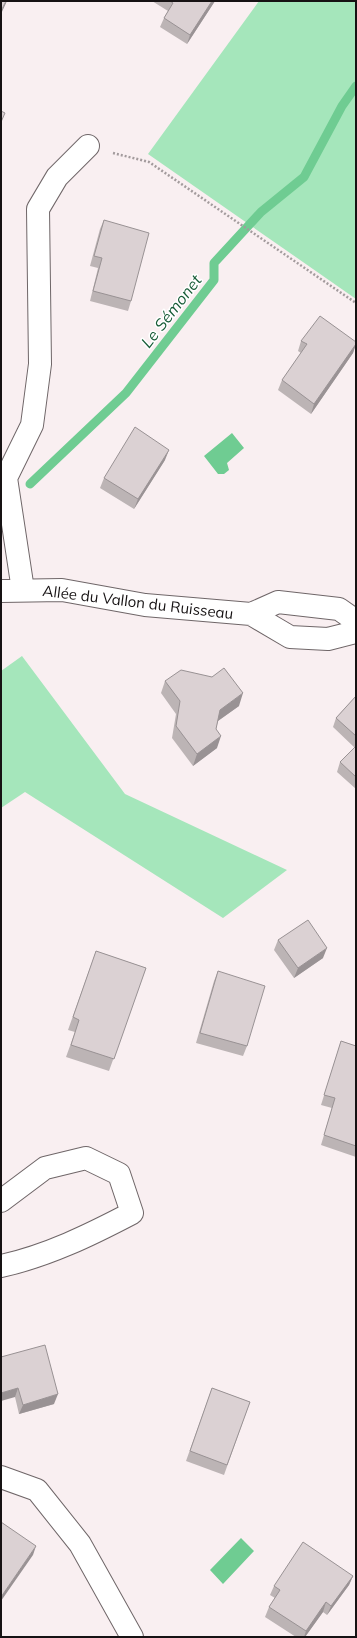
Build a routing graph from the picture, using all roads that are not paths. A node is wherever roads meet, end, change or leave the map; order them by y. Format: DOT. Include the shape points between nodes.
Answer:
graph roads {
  1 [pos="88,146"];
  2 [pos="4,481"];
  3 [pos="23,590"];
  4 [pos="1,591"];
  5 [pos="251,614"];
  6 [pos="356,621"];
  7 [pos="356,632"];
  8 [pos="1,1201"];
  9 [pos="1,1266"];
  10 [pos="1,1477"];
  11 [pos="132,1637"];
  1 -- 2 [label="street" via="57,177 38,209 40,364 32,425"];
  2 -- 3 [label="street"];
  3 -- 4 [label="street, Allée du Vallon du Ruisseau"];
  3 -- 5 [label="street, Allée du Vallon du Ruisseau" via="62,590 145,606"];
  5 -- 6 [label="street, Allée du Vallon du Ruisseau" via="278,602 338,609"];
  5 -- 7 [label="street, Allée du Vallon du Ruisseau" via="290,637 328,639"];
  8 -- 9 [label="street" via="45,1168 86,1158 119,1174 132,1213 88,1235 21,1262"];
  10 -- 11 [label="street" via="37,1490 80,1544"];
}
